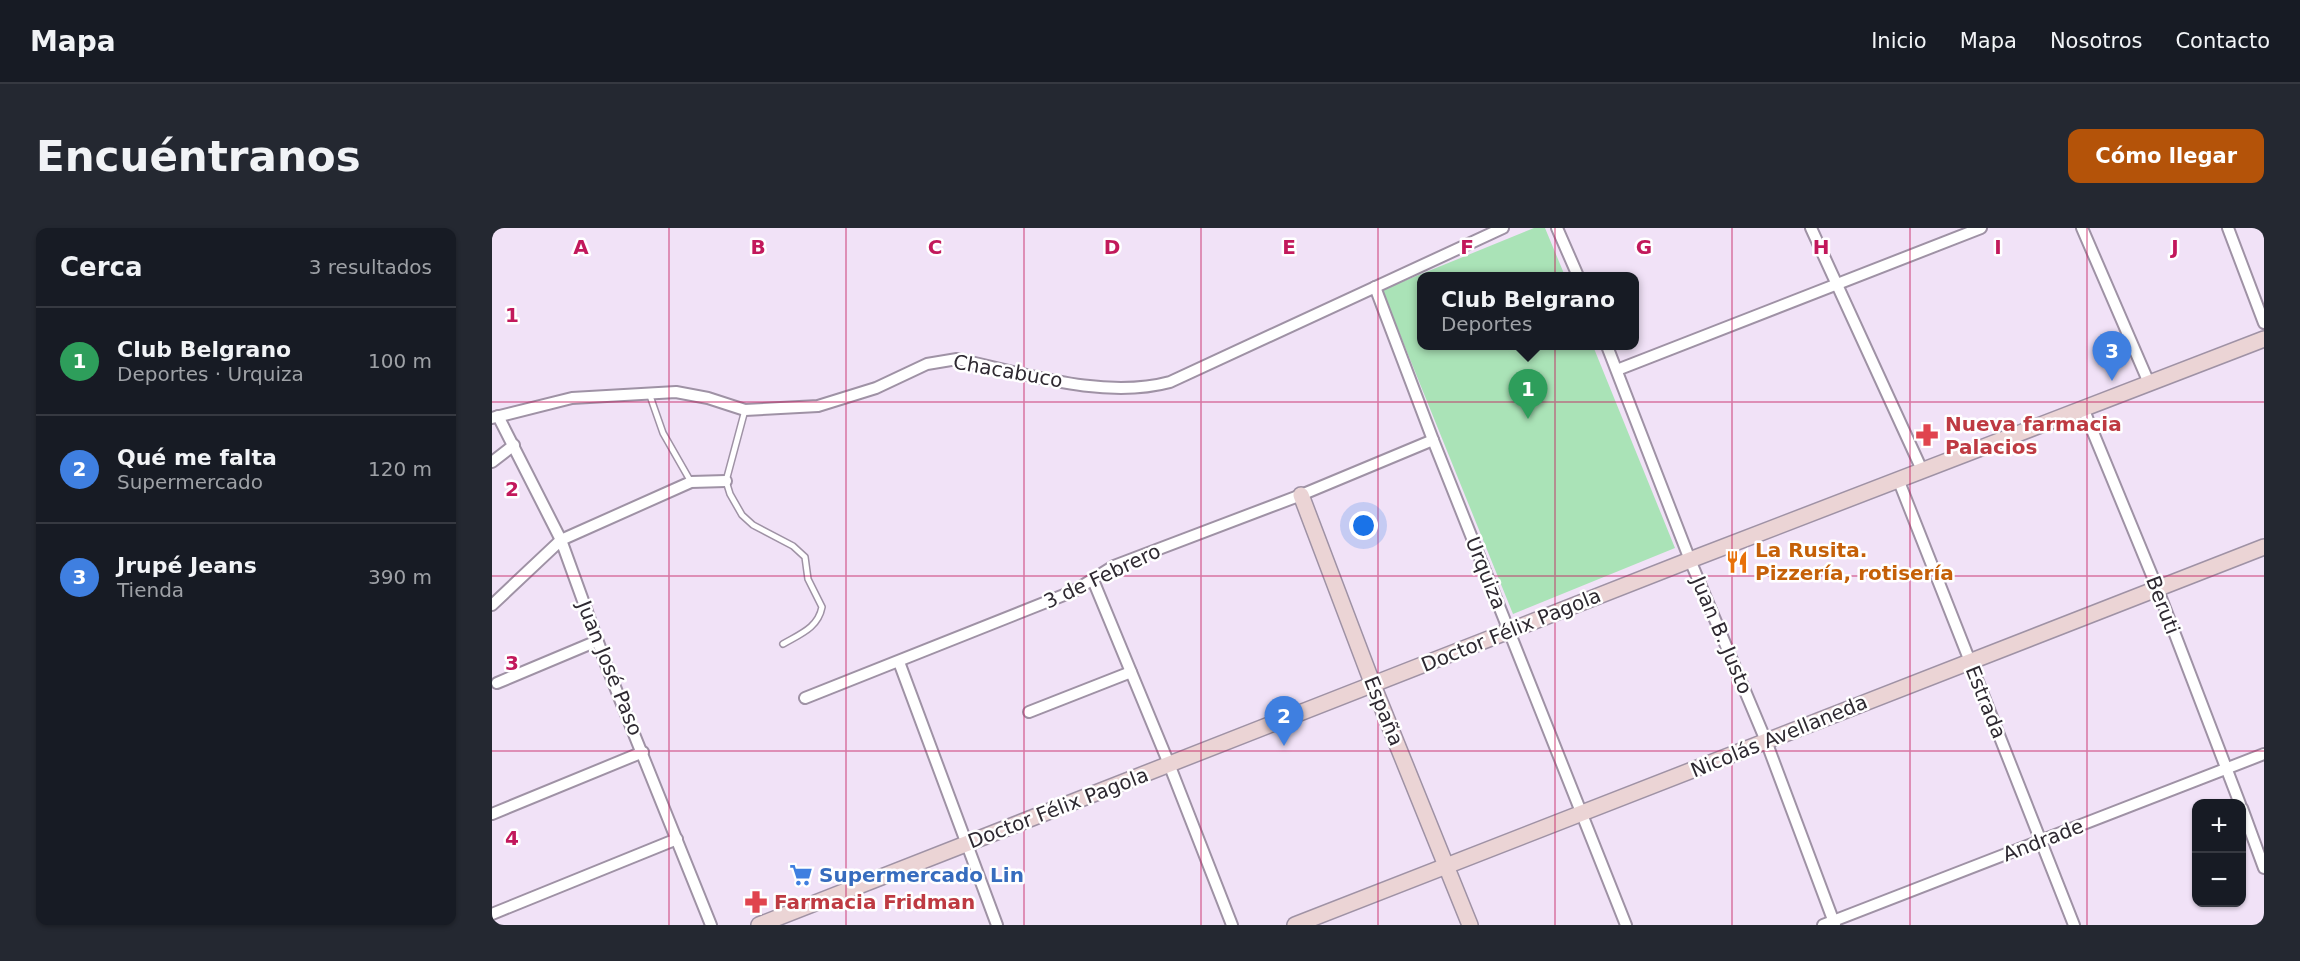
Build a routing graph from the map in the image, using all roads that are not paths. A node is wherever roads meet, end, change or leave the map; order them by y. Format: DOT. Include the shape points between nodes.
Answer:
graph roads {
  1 [pos="1503,228"];
  2 [pos="1557,228"];
  3 [pos="1811,228"];
  4 [pos="1981,228"];
  5 [pos="2082,228"];
  6 [pos="2228,228"];
  7 [pos="1576,272"];
  8 [pos="1836,284"];
  9 [pos="1375,286"];
  10 [pos="2264,323"];
  11 [pos="2264,339"];
  12 [pos="1609,350"];
  13 [pos="1617,370"];
  14 [pos="2149,383"];
  15 [pos="649,393"];
  16 [pos="2083,408"];
  17 [pos="745,410"];
  18 [pos="495,417"];
  19 [pos="1433,440"];
  20 [pos="514,445"];
  21 [pos="492,462"];
  22 [pos="1922,470"];
  23 [pos="1898,480"];
  24 [pos="691,482"];
  25 [pos="726,482"];
  26 [pos="1301,495"];
  27 [pos="561,540"];
  28 [pos="2264,547"];
  29 [pos="1690,560"];
  30 [pos="1093,580"];
  31 [pos="2157,590"];
  32 [pos="492,605"];
  33 [pos="1509,631"];
  34 [pos="597,640"];
  35 [pos="783,644"];
  36 [pos="1969,661"];
  37 [pos="899,662"];
  38 [pos="1131,672"];
  39 [pos="496,683"];
  40 [pos="1373,685"];
  41 [pos="805,698"];
  42 [pos="1029,712"];
  43 [pos="1766,741"];
  44 [pos="643,752"];
  45 [pos="2264,754"];
  46 [pos="1169,764"];
  47 [pos="2227,768"];
  48 [pos="2238,799"];
  49 [pos="492,814"];
  50 [pos="1583,814"];
  51 [pos="2246,821"];
  52 [pos="677,840"];
  53 [pos="2041,841"];
  54 [pos="965,844"];
  55 [pos="1448,867"];
  56 [pos="2264,868"];
  57 [pos="492,914"];
  58 [pos="1830,924"];
  59 [pos="711,925"];
  60 [pos="759,925"];
  61 [pos="997,925"];
  62 [pos="1232,925"];
  63 [pos="1295,925"];
  64 [pos="1470,925"];
  65 [pos="1626,925"];
  66 [pos="2074,925"];
  1 -- 9 [label="street, Chacabuco"];
  2 -- 7 [label="street"];
  3 -- 8 [label="street"];
  4 -- 8 [label="street"];
  5 -- 14 [label="street"];
  6 -- 10 [label="street"];
  8 -- 13 [label="street"];
  8 -- 22 [label="street"];
  9 -- 17 [label="street, Chacabuco" via="1152,387 1110,388 957,359 927,364 876,388 818,406"];
  9 -- 19 [label="street, Urquiza"];
  11 -- 14 [label="street, Doctor Félix Pagola"];
  12 -- 13 [label="street, Juan B. Justo"];
  13 -- 29 [label="street, Juan B. Justo"];
  14 -- 16 [label="street, Doctor Félix Pagola"];
  15 -- 17 [label="street, Chacabuco" via="693,394"];
  15 -- 18 [label="street, Chacabuco" via="572,398"];
  15 -- 24 [label="lane" via="663,433"];
  16 -- 22 [label="street, Doctor Félix Pagola"];
  16 -- 31 [label="street, Beruti"];
  17 -- 25 [label="lane"];
  18 -- 20 [label="street, Juan José Paso"];
  19 -- 26 [label="street, 3 de Febrero"];
  19 -- 33 [label="street, Urquiza"];
  20 -- 21 [label="street"];
  20 -- 27 [label="street, Juan José Paso"];
  22 -- 23 [label="street, Doctor Félix Pagola"];
  23 -- 29 [label="street, Doctor Félix Pagola"];
  23 -- 36 [label="street, Estrada"];
  24 -- 25 [label="street"];
  24 -- 27 [label="street"];
  25 -- 35 [label="lane" via="742,514 753,525 793,546 805,557 808,579 822,607 815,623"];
  26 -- 30 [label="street, 3 de Febrero" via="1113,566"];
  26 -- 40 [label="street, España"];
  27 -- 32 [label="street"];
  27 -- 34 [label="street, Juan José Paso"];
  28 -- 31 [label="street, Nicolás Avellaneda"];
  29 -- 33 [label="street, Doctor Félix Pagola"];
  29 -- 43 [label="street, Juan B. Justo"];
  30 -- 37 [label="street, 3 de Febrero"];
  30 -- 38 [label="street"];
  31 -- 36 [label="street, Nicolás Avellaneda"];
  31 -- 47 [label="street, Beruti"];
  33 -- 40 [label="street, Doctor Félix Pagola"];
  33 -- 50 [label="street, Urquiza"];
  34 -- 39 [label="street"];
  34 -- 44 [label="street, Juan José Paso"];
  36 -- 43 [label="street, Nicolás Avellaneda"];
  36 -- 53 [label="street, Estrada"];
  37 -- 41 [label="street, 3 de Febrero"];
  37 -- 54 [label="street"];
  38 -- 42 [label="street"];
  38 -- 46 [label="street"];
  40 -- 46 [label="street, Doctor Félix Pagola"];
  40 -- 55 [label="street, España"];
  43 -- 50 [label="street, Nicolás Avellaneda"];
  43 -- 58 [label="street, Juan B. Justo"];
  44 -- 49 [label="street"];
  44 -- 52 [label="street, Juan José Paso"];
  45 -- 47 [label="street, Andrade"];
  46 -- 54 [label="street, Doctor Félix Pagola"];
  46 -- 62 [label="street"];
  47 -- 48 [label="street, Beruti"];
  47 -- 53 [label="street, Andrade"];
  50 -- 55 [label="street, Nicolás Avellaneda"];
  50 -- 65 [label="street, Urquiza"];
  51 -- 56 [label="street"];
  52 -- 57 [label="street"];
  52 -- 59 [label="street, Juan José Paso"];
  53 -- 58 [label="street, Andrade"];
  53 -- 66 [label="street, Estrada"];
  54 -- 60 [label="street, Doctor Félix Pagola"];
  54 -- 61 [label="street"];
  55 -- 63 [label="street, Nicolás Avellaneda"];
  55 -- 64 [label="street, España"];
}
